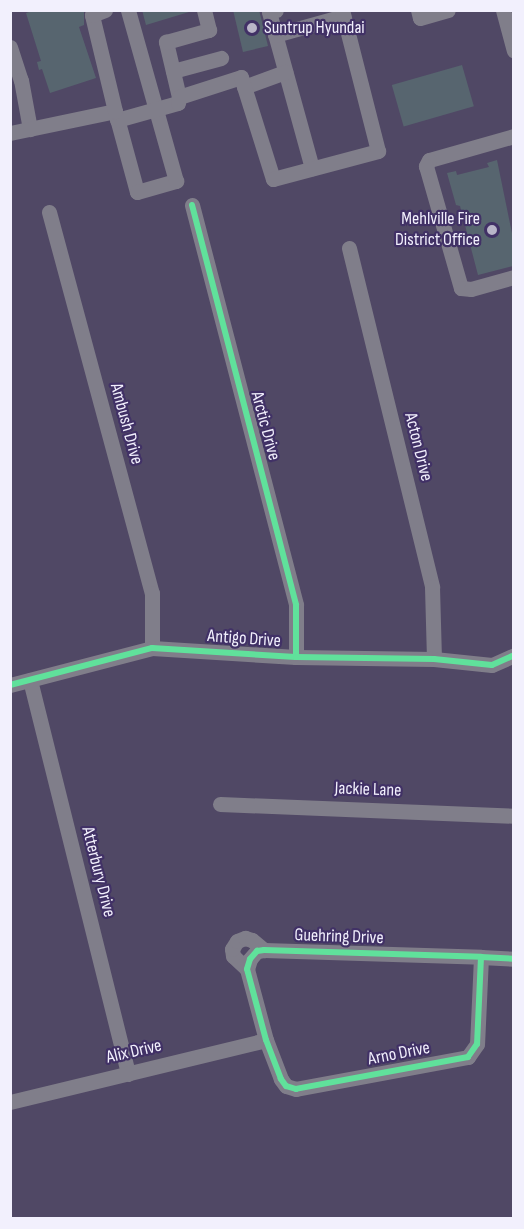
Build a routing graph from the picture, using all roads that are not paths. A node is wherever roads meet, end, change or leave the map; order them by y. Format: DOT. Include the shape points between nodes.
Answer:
graph roads {
  1 [pos="105,10"];
  2 [pos="128,10"];
  3 [pos="204,10"];
  4 [pos="276,10"];
  5 [pos="418,10"];
  6 [pos="448,10"];
  7 [pos="502,10"];
  8 [pos="342,13"];
  9 [pos="275,35"];
  10 [pos="11,49"];
  11 [pos="513,51"];
  12 [pos="221,58"];
  13 [pos="173,71"];
  14 [pos="285,72"];
  15 [pos="244,87"];
  16 [pos="179,97"];
  17 [pos="157,109"];
  18 [pos="116,116"];
  19 [pos="30,129"];
  20 [pos="10,133"];
  21 [pos="513,136"];
  22 [pos="312,168"];
  23 [pos="192,205"];
  24 [pos="49,212"];
  25 [pos="349,248"];
  26 [pos="513,277"];
  27 [pos="152,648"];
  28 [pos="513,655"];
  29 [pos="296,657"];
  30 [pos="434,659"];
  31 [pos="30,680"];
  32 [pos="10,685"];
  33 [pos="220,804"];
  34 [pos="513,816"];
  35 [pos="264,950"];
  36 [pos="481,957"];
  37 [pos="513,959"];
  38 [pos="247,969"];
  39 [pos="266,1040"];
  40 [pos="128,1074"];
  41 [pos="10,1102"];
  1 -- 18 [label="street" via="92,15"];
  2 -- 17 [label="street"];
  3 -- 13 [label="street" via="208,30 165,42"];
  4 -- 9 [label="street" via="269,12"];
  5 -- 6 [label="street" via="420,18"];
  7 -- 11 [label="street"];
  8 -- 9 [label="street"];
  8 -- 22 [label="street" via="378,151"];
  9 -- 14 [label="street"];
  10 -- 19 [label="street"];
  12 -- 13 [label="street"];
  13 -- 16 [label="street"];
  14 -- 15 [label="street"];
  14 -- 22 [label="street"];
  15 -- 16 [label="street" via="241,77"];
  15 -- 22 [label="street" via="273,179"];
  16 -- 17 [label="street" via="178,103"];
  17 -- 18 [label="street"];
  17 -- 18 [label="street" via="176,181 137,192"];
  18 -- 19 [label="street"];
  19 -- 20 [label="street"];
  21 -- 26 [label="street" via="429,160 426,166 461,288 471,289"];
  23 -- 29 [label="street, Arctic Drive" via="296,605"];
  24 -- 27 [label="street, Ambush Drive" via="152,593"];
  25 -- 30 [label="street, Acton Drive" via="432,587"];
  27 -- 29 [label="street, Antigo Drive"];
  27 -- 31 [label="street, Antigo Drive"];
  28 -- 30 [label="street, Antigo Drive" via="492,665"];
  29 -- 30 [label="street, Antigo Drive"];
  31 -- 32 [label="street, Antigo Drive"];
  31 -- 40 [label="street, Atterbury Drive"];
  33 -- 34 [label="street, Jackie Lane"];
  35 -- 36 [label="street, Guehring Drive"];
  35 -- 38 [label="street" via="257,951"];
  35 -- 38 [label="street, Guehring Drive" via="252,940 237,941 233,956"];
  36 -- 37 [label="street, Guehring Drive"];
  36 -- 39 [label="street, Arno Drive" via="477,1044 468,1057 290,1089 281,1079"];
  38 -- 39 [label="street, Guehring Drive"];
  39 -- 40 [label="street, Alix Drive"];
  40 -- 41 [label="street, Alix Drive"];
}
